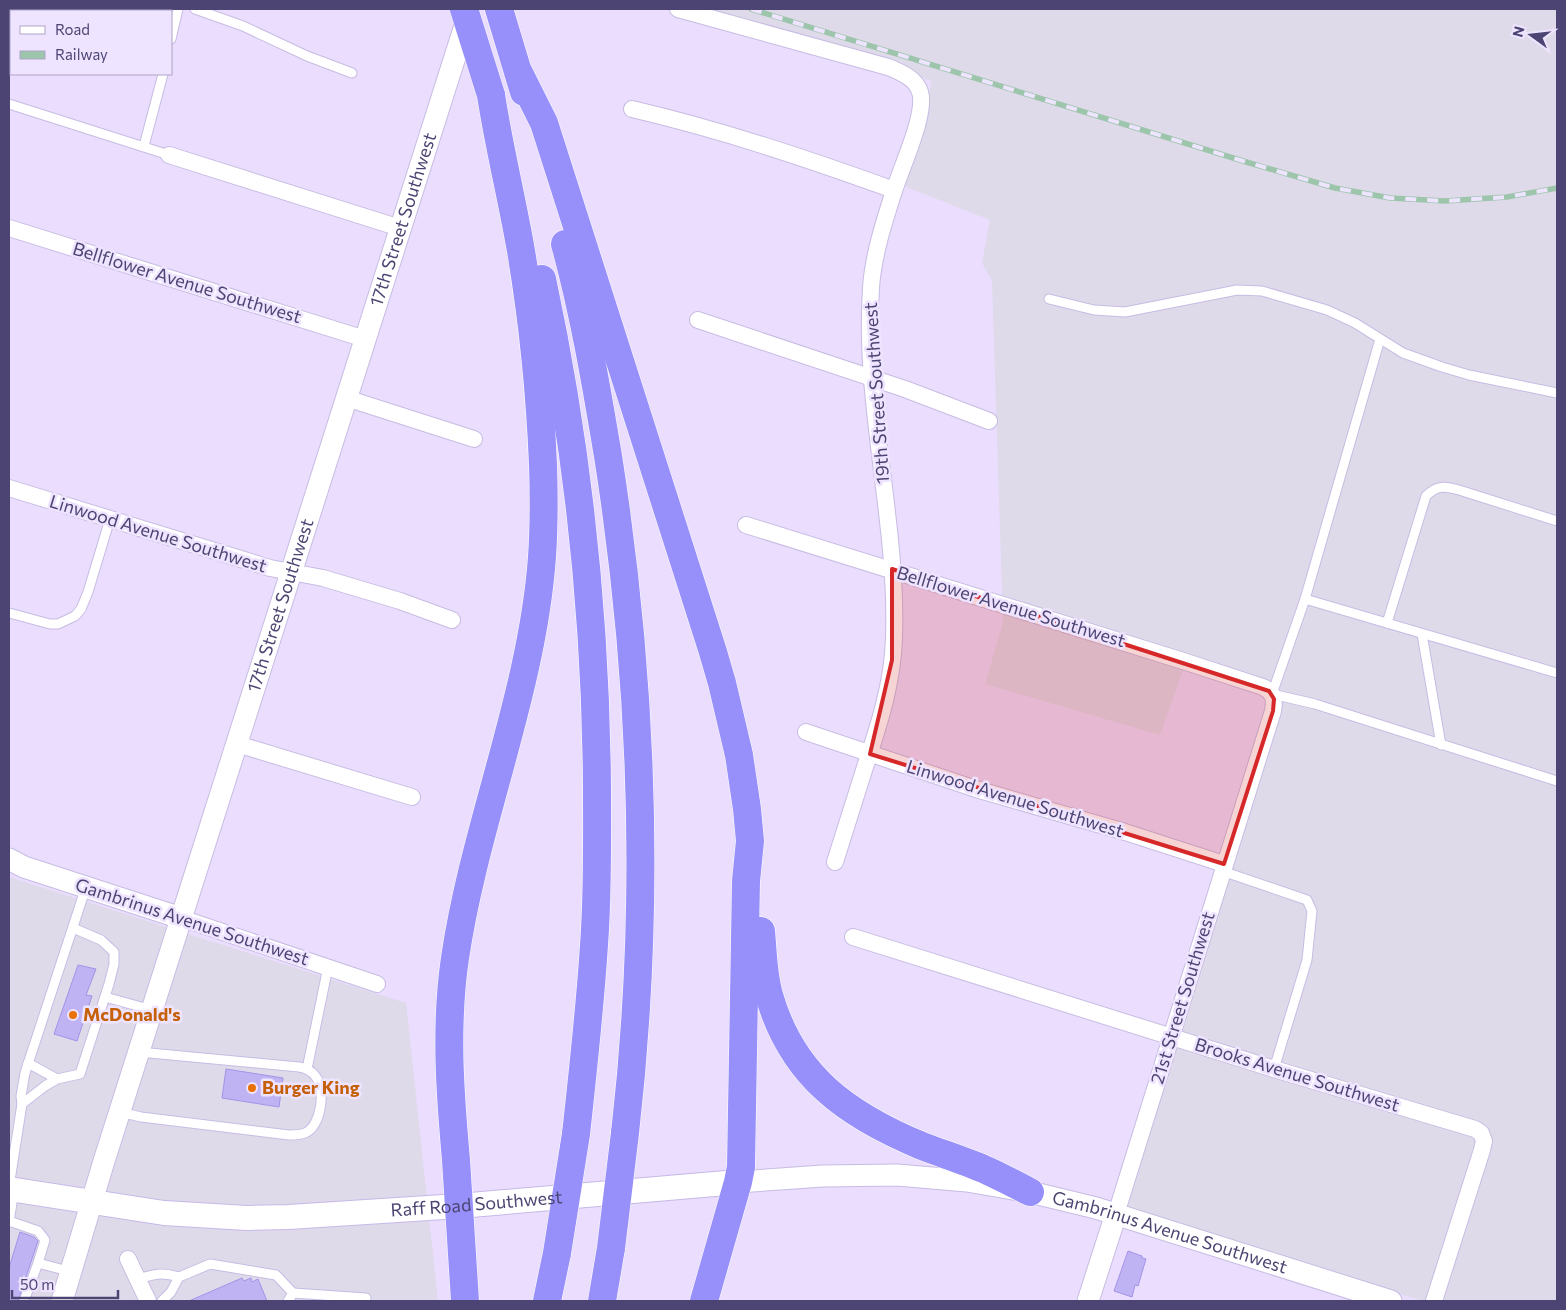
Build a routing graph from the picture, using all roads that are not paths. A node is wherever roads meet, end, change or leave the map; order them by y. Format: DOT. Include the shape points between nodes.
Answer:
graph roads {
  1 [pos="178,9"];
  2 [pos="195,9"];
  3 [pos="464,9"];
  4 [pos="470,9"];
  5 [pos="499,9"];
  6 [pos="678,9"];
  7 [pos="172,35"];
  8 [pos="352,73"];
  9 [pos="519,73"];
  10 [pos="163,75"];
  11 [pos="491,95"];
  12 [pos="9,104"];
  13 [pos="632,109"];
  14 [pos="144,146"];
  15 [pos="169,154"];
  16 [pos="894,190"];
  17 [pos="9,228"];
  18 [pos="400,228"];
  19 [pos="1049,299"];
  20 [pos="698,320"];
  21 [pos="365,339"];
  22 [pos="1380,339"];
  23 [pos="873,379"];
  24 [pos="1557,393"];
  25 [pos="346,398"];
  26 [pos="989,421"];
  27 [pos="474,439"];
  28 [pos="9,488"];
  29 [pos="110,519"];
  30 [pos="1557,521"];
  31 [pos="746,524"];
  32 [pos="892,569"];
  33 [pos="291,573"];
  34 [pos="1305,599"];
  35 [pos="9,613"];
  36 [pos="452,620"];
  37 [pos="1387,623"];
  38 [pos="1422,634"];
  39 [pos="1557,673"];
  40 [pos="1272,694"];
  41 [pos="806,732"];
  42 [pos="237,744"];
  43 [pos="1441,745"];
  44 [pos="870,754"];
  45 [pos="1557,780"];
  46 [pos="412,797"];
  47 [pos="750,841"];
  48 [pos="9,859"];
  49 [pos="834,862"];
  50 [pos="1223,868"];
  51 [pos="86,887"];
  52 [pos="181,918"];
  53 [pos="73,928"];
  54 [pos="852,938"];
  55 [pos="328,967"];
  56 [pos="377,984"];
  57 [pos="105,997"];
  58 [pos="152,1010"];
  59 [pos="1171,1037"];
  60 [pos="139,1052"];
  61 [pos="28,1063"];
  62 [pos="307,1069"];
  63 [pos="1274,1069"];
  64 [pos="57,1080"];
  65 [pos="22,1104"];
  66 [pos="120,1112"];
  67 [pos="946,1179"];
  68 [pos="738,1182"];
  69 [pos="10,1189"];
  70 [pos="1030,1192"];
  71 [pos="92,1203"];
  72 [pos="459,1206"];
  73 [pos="1116,1214"];
  74 [pos="9,1221"];
  75 [pos="128,1259"];
  76 [pos="38,1263"];
  77 [pos="72,1272"];
  78 [pos="179,1277"];
  79 [pos="138,1280"];
  80 [pos="293,1293"];
  81 [pos="366,1298"];
  82 [pos="24,1301"];
  83 [pos="62,1301"];
  84 [pos="148,1301"];
  85 [pos="162,1301"];
  86 [pos="288,1301"];
  87 [pos="465,1301"];
  88 [pos="548,1301"];
  89 [pos="602,1301"];
  90 [pos="704,1301"];
  91 [pos="1088,1301"];
  92 [pos="1391,1301"];
  93 [pos="1434,1301"];
  1 -- 7 [label="lane"];
  2 -- 8 [label="lane"];
  3 -- 11 [label="highway, bridge"];
  4 -- 18 [label="street, 17th Street Southwest"];
  5 -- 9 [label="highway"];
  6 -- 16 [label="street, 19th Street Southwest" via="888,67 908,76 920,90 922,106"];
  9 -- 47 [label="highway" via="544,123 713,652 738,756"];
  9 -- 89 [label="highway, bridge" via="572,267 597,389 615,504 632,652 640,818 640,921 632,1071"];
  10 -- 14 [label="lane"];
  11 -- 72 [label="highway" via="521,252 538,375 544,494 536,610 471,877 452,979 448,1052"];
  11 -- 88 [label="highway, bridge" via="529,221 556,346 573,448 592,640 596,744 594,944 576,1134"];
  12 -- 14 [label="lane"];
  13 -- 16 [label="street" via="793,154"];
  14 -- 15 [label="lane"];
  15 -- 18 [label="street"];
  16 -- 23 [label="street, 19th Street Southwest" via="871,287"];
  17 -- 21 [label="street, Bellflower Avenue Southwest"];
  18 -- 21 [label="street, 17th Street Southwest"];
  19 -- 22 [label="lane" via="1094,310 1125,312 1237,290 1262,292 1327,310"];
  20 -- 23 [label="street"];
  21 -- 25 [label="street, 17th Street Southwest"];
  22 -- 24 [label="lane" via="1403,353 1442,367"];
  22 -- 34 [label="lane"];
  23 -- 26 [label="street"];
  23 -- 32 [label="street, 19th Street Southwest"];
  25 -- 27 [label="street"];
  25 -- 33 [label="street, 17th Street Southwest"];
  28 -- 29 [label="street, Linwood Avenue Southwest"];
  29 -- 33 [label="street, Linwood Avenue Southwest"];
  29 -- 35 [label="lane" via="88,592 81,609 74,616 58,624 50,624"];
  30 -- 37 [label="lane" via="1446,486 1434,488 1426,496"];
  31 -- 32 [label="street, Bellflower Avenue Southwest"];
  32 -- 40 [label="street, Bellflower Avenue Southwest" via="1263,687"];
  32 -- 44 [label="street, 19th Street Southwest" via="892,660"];
  33 -- 36 [label="street, Linwood Avenue Southwest" via="331,581"];
  33 -- 42 [label="street, 17th Street Southwest"];
  34 -- 37 [label="lane"];
  34 -- 40 [label="lane"];
  37 -- 38 [label="lane"];
  38 -- 39 [label="lane"];
  38 -- 43 [label="lane"];
  40 -- 43 [label="lane" via="1315,704"];
  40 -- 50 [label="street, 21st Street Southwest" via="1273,712"];
  41 -- 44 [label="street, Linwood Avenue Southwest"];
  42 -- 46 [label="street"];
  42 -- 52 [label="street, 17th Street Southwest"];
  43 -- 45 [label="lane"];
  44 -- 49 [label="street, 19th Street Southwest"];
  44 -- 50 [label="street, Linwood Avenue Southwest" via="1124,832"];
  47 -- 68 [label="highway" via="746,882"];
  47 -- 70 [label="highway" via="769,994 782,1030 803,1064 836,1099 859,1115 921,1146 986,1170"];
  48 -- 51 [label="street, Gambrinus Avenue Southwest"];
  50 -- 59 [label="street, 21st Street Southwest"];
  50 -- 63 [label="lane" via="1307,900 1312,911 1307,960"];
  51 -- 52 [label="street, Gambrinus Avenue Southwest"];
  51 -- 53 [label="lane"];
  52 -- 55 [label="street, Gambrinus Avenue Southwest"];
  52 -- 58 [label="street, 17th Street Southwest"];
  53 -- 57 [label="lane" via="101,940 114,952"];
  53 -- 61 [label="lane"];
  54 -- 59 [label="street, Brooks Avenue Southwest"];
  55 -- 56 [label="street, Gambrinus Avenue Southwest"];
  55 -- 62 [label="lane"];
  57 -- 58 [label="lane"];
  57 -- 64 [label="lane" via="80,1074"];
  58 -- 60 [label="street, 17th Street Southwest"];
  59 -- 63 [label="street, Brooks Avenue Southwest"];
  59 -- 73 [label="street, 21st Street Southwest"];
  60 -- 62 [label="lane"];
  60 -- 66 [label="street, 17th Street Southwest"];
  61 -- 64 [label="lane"];
  61 -- 65 [label="lane"];
  62 -- 66 [label="lane" via="320,1085 320,1103 318,1119 305,1133 289,1136"];
  63 -- 93 [label="street, Brooks Avenue Southwest" via="1483,1134 1482,1150"];
  64 -- 65 [label="lane"];
  65 -- 69 [label="lane"];
  66 -- 71 [label="street, 17th Street Southwest"];
  67 -- 68 [label="street, Raff Road Southwest" via="866,1175"];
  67 -- 70 [label="street, Gambrinus Avenue Southwest"];
  68 -- 72 [label="main road, Raff Road Southwest"];
  68 -- 90 [label="highway"];
  69 -- 71 [label="main road, Raff Road Southwest"];
  69 -- 74 [label="lane"];
  70 -- 73 [label="street, Gambrinus Avenue Southwest"];
  71 -- 72 [label="main road, Raff Road Southwest" via="164,1213 248,1218"];
  71 -- 77 [label="street, 17th Street Southwest"];
  72 -- 87 [label="highway"];
  73 -- 91 [label="street, 21st Street Southwest"];
  73 -- 92 [label="street, Gambrinus Avenue Southwest"];
  74 -- 76 [label="lane" via="38,1231 45,1240"];
  75 -- 79 [label="street"];
  76 -- 77 [label="lane"];
  76 -- 82 [label="lane"];
  77 -- 83 [label="street, 17th Street Southwest"];
  78 -- 79 [label="lane" via="154,1274"];
  78 -- 80 [label="lane" via="210,1264 276,1275"];
  78 -- 85 [label="lane"];
  79 -- 84 [label="street"];
  80 -- 81 [label="lane"];
  80 -- 86 [label="lane"];
}
